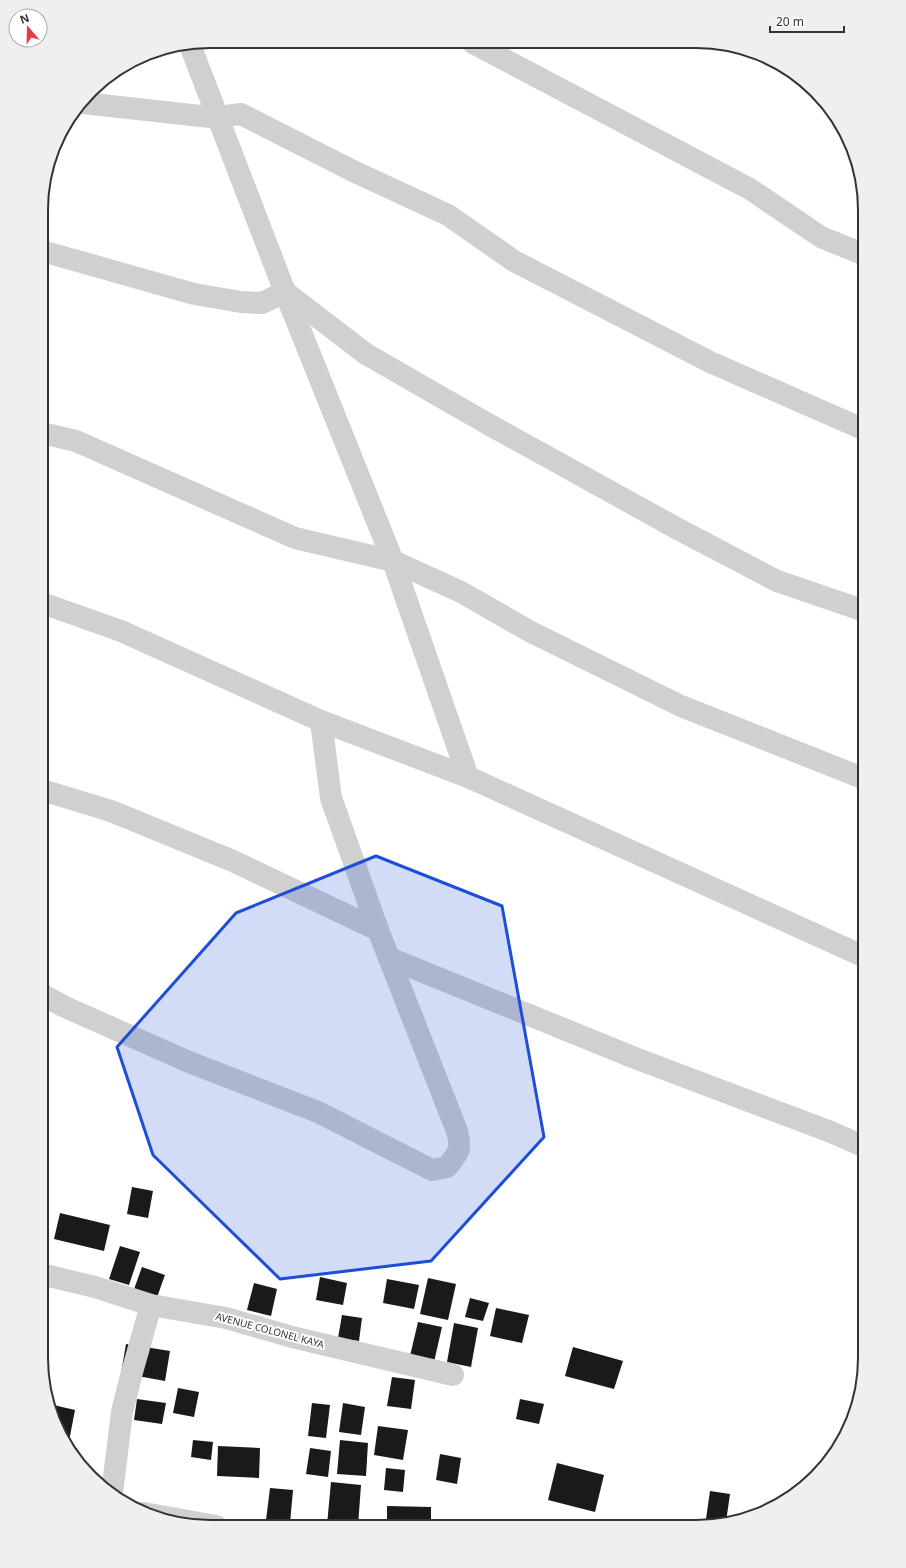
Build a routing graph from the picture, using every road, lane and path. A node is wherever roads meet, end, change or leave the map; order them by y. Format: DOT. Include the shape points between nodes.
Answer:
graph roads {
  1 [pos="482,48"];
  2 [pos="191,49"];
  3 [pos="88,104"];
  4 [pos="219,118"];
  5 [pos="858,252"];
  6 [pos="48,253"];
  7 [pos="286,292"];
  8 [pos="858,427"];
  9 [pos="48,434"];
  10 [pos="393,561"];
  11 [pos="48,605"];
  12 [pos="858,609"];
  13 [pos="322,721"];
  14 [pos="858,776"];
  15 [pos="468,777"];
  16 [pos="48,792"];
  17 [pos="378,930"];
  18 [pos="858,954"];
  19 [pos="389,958"];
  20 [pos="48,998"];
  21 [pos="858,1144"];
  22 [pos="48,1276"];
  23 [pos="151,1305"];
  24 [pos="453,1375"];
  25 [pos="113,1488"];
  1 -- 5 [label="street" via="750,189 821,237"];
  2 -- 4 [label="street"];
  3 -- 4 [label="street"];
  4 -- 7 [label="street"];
  4 -- 8 [label="street" via="241,114 353,171 448,215 514,261 710,362"];
  6 -- 7 [label="street" via="194,294 241,302 262,303"];
  7 -- 10 [label="street"];
  7 -- 12 [label="street" via="366,354 488,424 777,581"];
  9 -- 10 [label="street" via="76,441 295,538"];
  10 -- 14 [label="street" via="461,592 531,632 681,706"];
  10 -- 15 [label="street"];
  11 -- 13 [label="street" via="121,631"];
  13 -- 15 [label="street"];
  13 -- 17 [label="street" via="331,798"];
  15 -- 18 [label="street"];
  16 -- 17 [label="street" via="111,811 233,862"];
  17 -- 19 [label="street"];
  19 -- 20 [label="street" via="457,1131 460,1144 457,1155 447,1167 432,1170 318,1112 189,1062"];
  19 -- 21 [label="street" via="635,1058"];
  22 -- 23 [label="street, AVENUE COLONEL KAYA"];
  23 -- 24 [label="street, AVENUE COLONEL KAYA" via="226,1318 292,1337"];
  23 -- 25 [label="street" via="122,1412"];
}
